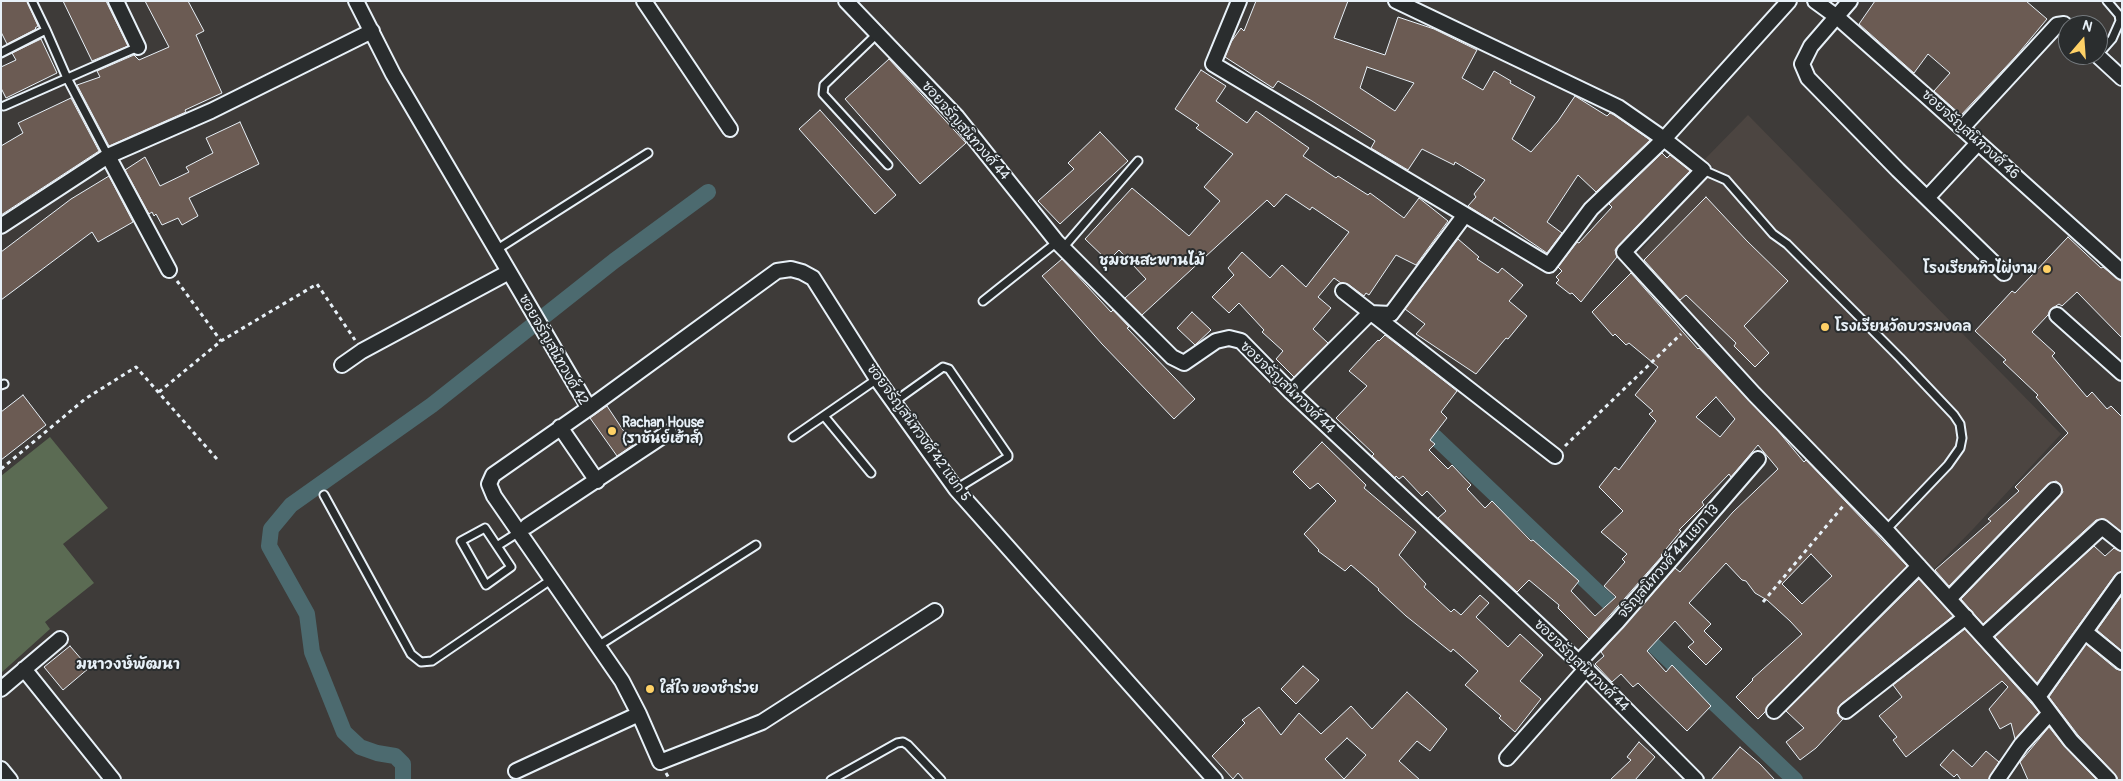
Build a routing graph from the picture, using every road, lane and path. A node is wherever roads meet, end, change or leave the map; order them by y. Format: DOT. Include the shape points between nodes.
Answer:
graph roads {
  1 [pos="32,1"];
  2 [pos="116,1"];
  3 [pos="356,1"];
  4 [pos="644,1"];
  5 [pos="846,1"];
  6 [pos="1239,1"];
  7 [pos="1396,1"];
  8 [pos="1789,1"];
  9 [pos="1815,1"];
  10 [pos="1850,1"];
  11 [pos="2107,1"];
  12 [pos="1837,17"];
  13 [pos="2058,25"];
  14 [pos="46,30"];
  15 [pos="372,31"];
  16 [pos="877,34"];
  17 [pos="2108,44"];
  18 [pos="138,47"];
  19 [pos="1,53"];
  20 [pos="2108,65"];
  21 [pos="67,78"];
  22 [pos="2122,78"];
  23 [pos="4,106"];
  24 [pos="1962,128"];
  25 [pos="730,129"];
  26 [pos="1664,139"];
  27 [pos="1978,143"];
  28 [pos="648,153"];
  29 [pos="108,156"];
  30 [pos="1138,161"];
  31 [pos="888,165"];
  32 [pos="1703,170"];
  33 [pos="1927,198"];
  34 [pos="1464,216"];
  35 [pos="1,226"];
  36 [pos="1060,245"];
  37 [pos="496,250"];
  38 [pos="169,270"];
  39 [pos="509,272"];
  40 [pos="2122,272"];
  41 [pos="2004,273"];
  42 [pos="1343,291"];
  43 [pos="983,300"];
  44 [pos="1370,313"];
  45 [pos="2057,315"];
  46 [pos="1691,325"];
  47 [pos="221,341"];
  48 [pos="362,351"];
  49 [pos="342,365"];
  50 [pos="2122,373"];
  51 [pos="877,378"];
  52 [pos="159,392"];
  53 [pos="1291,392"];
  54 [pos="894,402"];
  55 [pos="589,408"];
  56 [pos="824,416"];
  57 [pos="560,427"];
  58 [pos="669,432"];
  59 [pos="793,437"];
  60 [pos="1555,456"];
  61 [pos="217,459"];
  62 [pos="1758,460"];
  63 [pos="1,469"];
  64 [pos="871,473"];
  65 [pos="597,481"];
  66 [pos="956,489"];
  67 [pos="2054,490"];
  68 [pos="324,495"];
  69 [pos="1852,495"];
  70 [pos="523,529"];
  71 [pos="1886,530"];
  72 [pos="2122,543"];
  73 [pos="756,545"];
  74 [pos="497,546"];
  75 [pos="1919,566"];
  76 [pos="552,579"];
  77 [pos="2122,580"];
  78 [pos="1950,599"];
  79 [pos="1763,602"];
  80 [pos="935,610"];
  81 [pos="1966,617"];
  82 [pos="2084,632"];
  83 [pos="1983,636"];
  84 [pos="60,639"];
  85 [pos="598,646"];
  86 [pos="2122,662"];
  87 [pos="1582,666"];
  88 [pos="24,669"];
  89 [pos="1,688"];
  90 [pos="2038,697"];
  91 [pos="1774,711"];
  92 [pos="1846,711"];
  93 [pos="2050,713"];
  94 [pos="639,714"];
  95 [pos="1508,758"];
  96 [pos="1,769"];
  97 [pos="516,771"];
  98 [pos="10,780"];
  99 [pos="113,780"];
  100 [pos="831,780"];
  101 [pos="940,780"];
  102 [pos="1215,780"];
  103 [pos="1696,780"];
  104 [pos="1997,780"];
  105 [pos="2109,780"];
  1 -- 14 [label="lane"];
  2 -- 18 [label="street"];
  3 -- 15 [label="street, ซอยจรัญสนิทวงศ์ 42"];
  4 -- 25 [label="street"];
  5 -- 16 [label="street, ซอยจรัญสนิทวงศ์ 44"];
  6 -- 34 [label="street" via="1214,64"];
  7 -- 26 [label="street" via="1618,107"];
  8 -- 26 [label="street"];
  9 -- 12 [label="street, ซอยจรัญสนิทวงศ์ 46"];
  10 -- 12 [label="street"];
  11 -- 17 [label="lane" via="2120,21"];
  12 -- 24 [label="street, ซอยจรัญสนิทวงศ์ 46"];
  12 -- 33 [label="street" via="1811,46 1802,64 1808,78"];
  13 -- 24 [label="street"];
  14 -- 19 [label="lane"];
  14 -- 21 [label="lane"];
  15 -- 29 [label="street" via="211,111"];
  15 -- 37 [label="street, ซอยจรัญสนิทวงศ์ 42" via="393,74"];
  16 -- 31 [label="lane" via="824,85 823,94"];
  16 -- 36 [label="street, ซอยจรัญสนิทวงศ์ 44" via="957,117"];
  18 -- 21 [label="lane"];
  20 -- 22 [label="street"];
  21 -- 23 [label="lane"];
  21 -- 29 [label="lane"];
  24 -- 27 [label="street, ซอยจรัญสนิทวงศ์ 46"];
  26 -- 32 [label="street"];
  26 -- 34 [label="street" via="1591,209 1549,265"];
  27 -- 33 [label="street"];
  27 -- 40 [label="street, ซอยจรัญสนิทวงศ์ 46"];
  28 -- 37 [label="lane"];
  29 -- 35 [label="street"];
  29 -- 38 [label="street"];
  30 -- 36 [label="lane"];
  32 -- 46 [label="street" via="1624,252"];
  32 -- 71 [label="lane" via="1726,180 1773,234 1787,244 1894,351 1960,424 1960,448"];
  33 -- 41 [label="street"];
  34 -- 44 [label="street" via="1391,314"];
  36 -- 43 [label="lane"];
  36 -- 53 [label="street, ซอยจรัญสนิทวงศ์ 44" via="1172,357 1184,363 1216,341 1229,338 1241,341"];
  37 -- 39 [label="street, ซอยจรัญสนิทวงศ์ 42"];
  38 -- 47 [label="path"];
  39 -- 48 [label="street"];
  39 -- 55 [label="street, ซอยจรัญสนิทวงศ์ 42"];
  42 -- 44 [label="street"];
  44 -- 53 [label="street"];
  44 -- 60 [label="street"];
  45 -- 50 [label="street"];
  46 -- 60 [label="path"];
  46 -- 69 [label="street"];
  47 -- 48 [label="path" via="317,284"];
  47 -- 52 [label="path"];
  48 -- 49 [label="street"];
  51 -- 54 [label="street, ซอยจรัญสนิทวงศ์ 42 แยก 5"];
  51 -- 55 [label="street, ซอยจรัญสนิทวงศ์ 42 แยก 5" via="813,278 791,269 777,272"];
  51 -- 56 [label="lane"];
  52 -- 61 [label="path"];
  52 -- 63 [label="path" via="136,367 85,399"];
  53 -- 87 [label="street, ซอยจรัญสนิทวงศ์ 44"];
  54 -- 66 [label="street, ซอยจรัญสนิทวงศ์ 42 แยก 5"];
  54 -- 66 [label="lane" via="943,368 949,369 1008,455 1008,458"];
  55 -- 57 [label="street, ซอยจรัญสนิทวงศ์ 42"];
  56 -- 59 [label="lane"];
  56 -- 64 [label="lane"];
  57 -- 65 [label="street"];
  57 -- 70 [label="street, ซอยจรัญสนิทวงศ์ 42" via="493,475 489,484 494,496"];
  58 -- 65 [label="street"];
  62 -- 87 [label="street, จริญสนิทวงศ์ 44 แยก 13"];
  65 -- 70 [label="street"];
  66 -- 102 [label="street, ซอยจรัญสนิทวงศ์ 42 แยก 5"];
  67 -- 78 [label="street"];
  68 -- 76 [label="lane" via="411,654 421,662 432,661"];
  69 -- 71 [label="street"];
  69 -- 79 [label="path"];
  70 -- 74 [label="lane"];
  70 -- 76 [label="street, ซอยจรัญสนิทวงศ์ 42"];
  71 -- 75 [label="street"];
  72 -- 83 [label="street" via="2102,527"];
  73 -- 85 [label="lane"];
  74 -- 74 [label="lane" via="485,528 461,540 486,585 510,567"];
  75 -- 78 [label="street"];
  75 -- 91 [label="street"];
  76 -- 85 [label="street, ซอยจรัญสนิทวงศ์ 42"];
  77 -- 82 [label="street"];
  78 -- 81 [label="street"];
  80 -- 94 [label="street, ซอยจรัญสนิทวงศ์ 42" via="762,722 660,762"];
  81 -- 83 [label="street"];
  81 -- 92 [label="street"];
  82 -- 86 [label="street"];
  82 -- 90 [label="street"];
  83 -- 90 [label="street"];
  84 -- 88 [label="street"];
  85 -- 94 [label="street, ซอยจรัญสนิทวงศ์ 42"];
  87 -- 95 [label="street, จริญสนิทวงศ์ 44 แยก 13"];
  87 -- 103 [label="street, ซอยจรัญสนิทวงศ์ 44"];
  88 -- 89 [label="street"];
  88 -- 99 [label="street"];
  90 -- 93 [label="street"];
  93 -- 104 [label="street" via="2021,744"];
  93 -- 105 [label="street" via="2070,741"];
  94 -- 97 [label="street"];
  96 -- 98 [label="street"];
  100 -- 101 [label="lane" via="903,742"];
}
